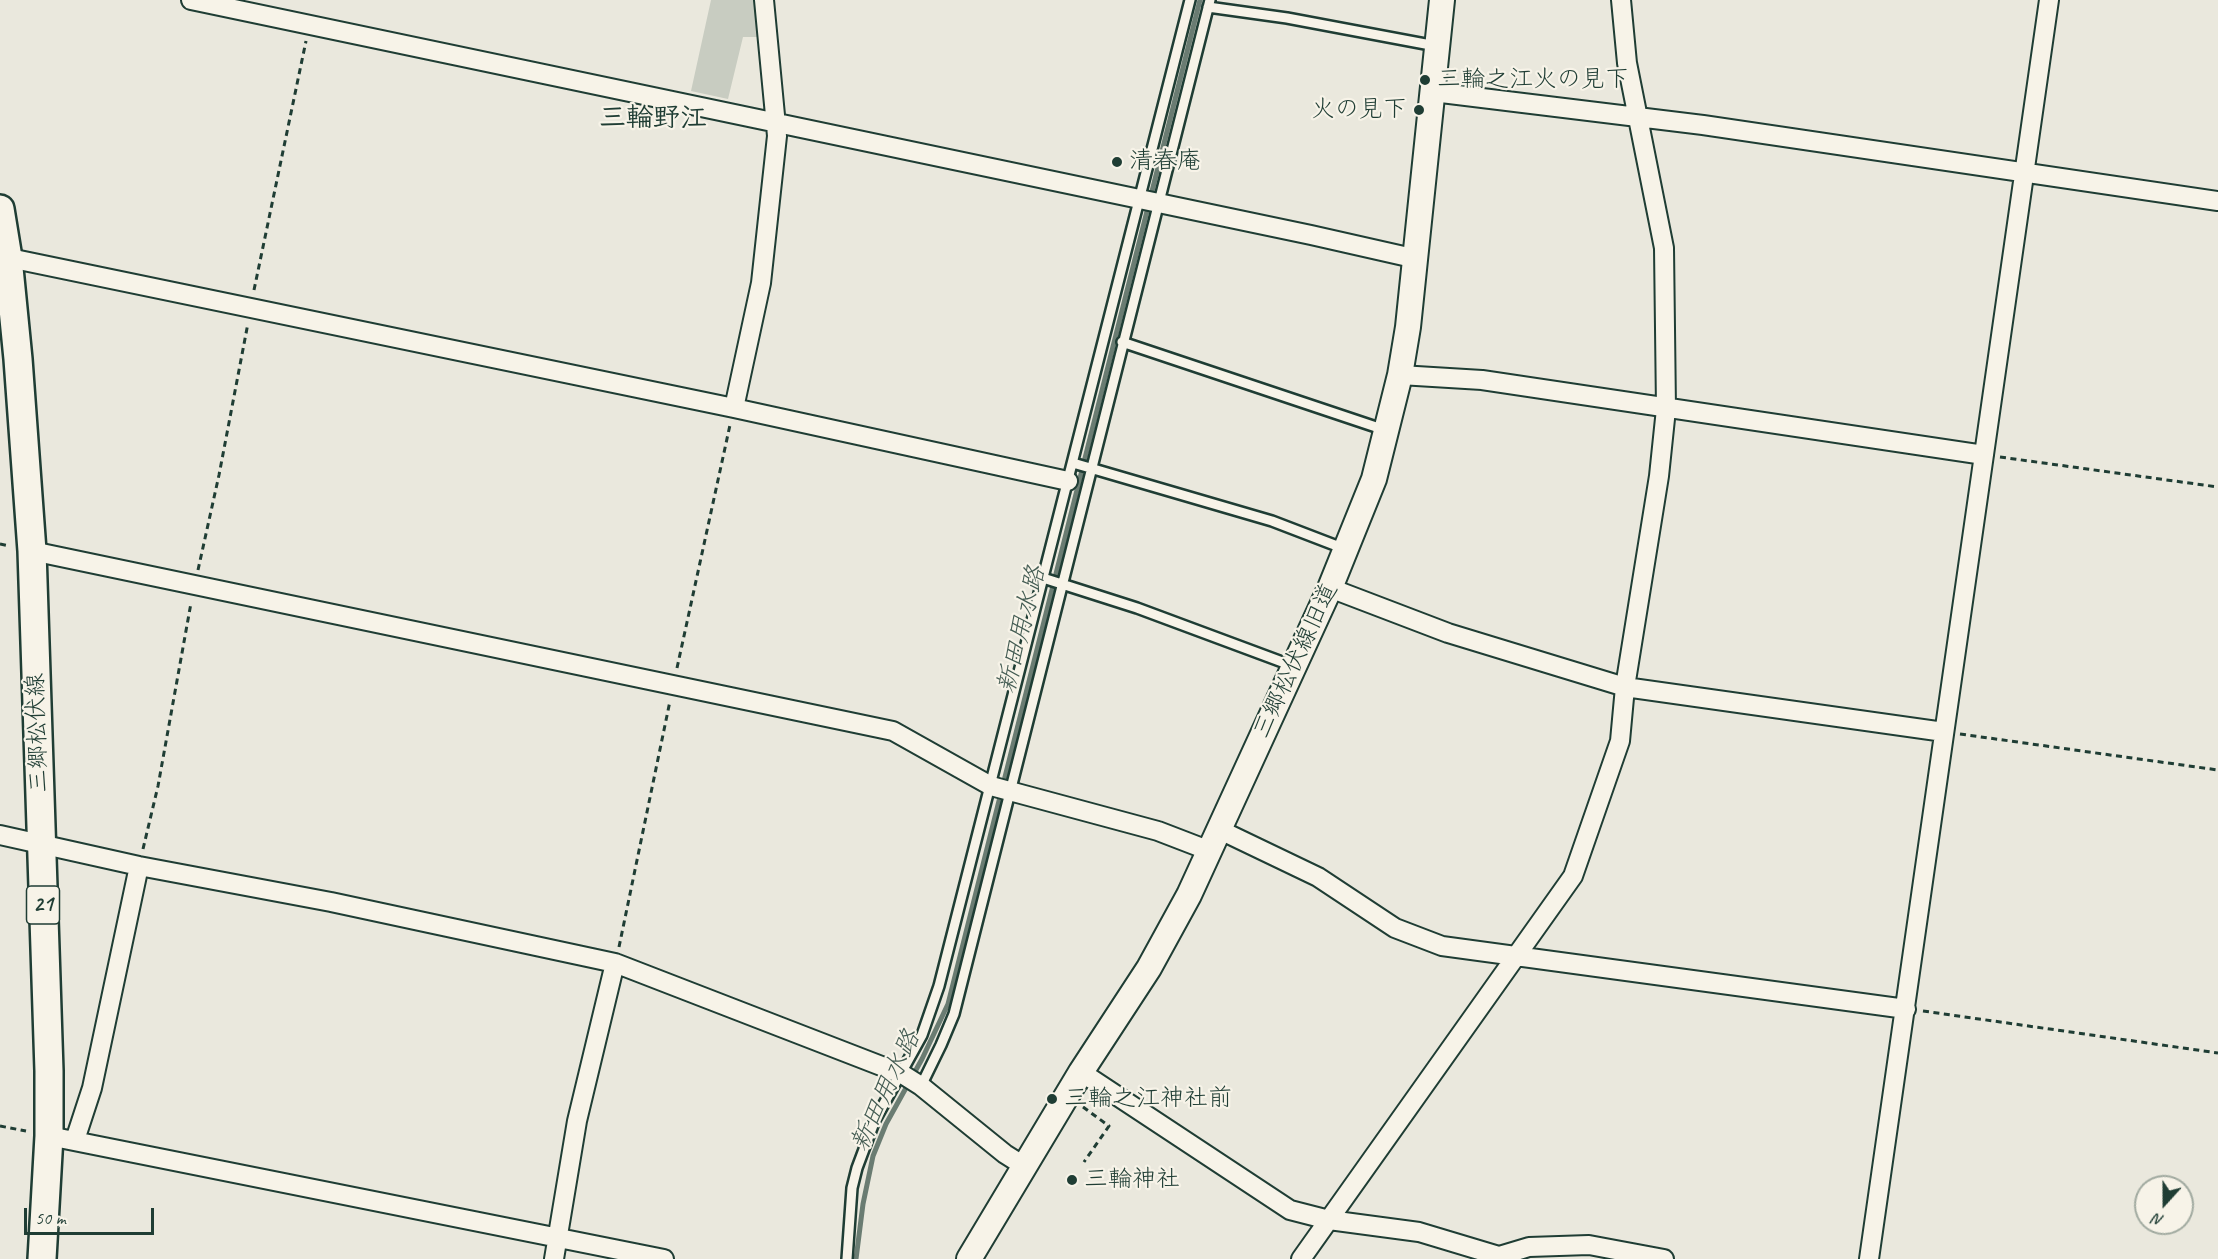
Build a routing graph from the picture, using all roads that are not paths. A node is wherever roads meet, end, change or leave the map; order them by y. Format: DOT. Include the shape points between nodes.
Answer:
graph roads {
  1 [pos="191,0"];
  2 [pos="764,0"];
  3 [pos="1190,0"];
  4 [pos="1442,0"];
  5 [pos="1621,0"];
  6 [pos="2049,0"];
  7 [pos="1209,3"];
  8 [pos="1437,46"];
  9 [pos="1433,92"];
  10 [pos="1638,118"];
  11 [pos="777,123"];
  12 [pos="2025,173"];
  13 [pos="1140,200"];
  14 [pos="2218,201"];
  15 [pos="1159,204"];
  16 [pos="0,209"];
  17 [pos="4,257"];
  18 [pos="1417,259"];
  19 [pos="1122,342"];
  20 [pos="1400,375"];
  21 [pos="734,408"];
  22 [pos="1666,409"];
  23 [pos="1388,431"];
  24 [pos="1984,455"];
  25 [pos="1093,469"];
  26 [pos="1070,472"];
  27 [pos="1347,549"];
  28 [pos="32,550"];
  29 [pos="1043,578"];
  30 [pos="1062,584"];
  31 [pos="1330,588"];
  32 [pos="1294,666"];
  33 [pos="1020,673"];
  34 [pos="1038,679"];
  35 [pos="1625,687"];
  36 [pos="1944,732"];
  37 [pos="991,786"];
  38 [pos="1011,792"];
  39 [pos="0,836"];
  40 [pos="1215,840"];
  41 [pos="40,843"];
  42 [pos="139,866"];
  43 [pos="1515,956"];
  44 [pos="615,963"];
  45 [pos="1906,1009"];
  46 [pos="1081,1072"];
  47 [pos="902,1074"];
  48 [pos="921,1086"];
  49 [pos="62,1138"];
  50 [pos="1024,1166"];
  51 [pos="1329,1220"];
  52 [pos="558,1238"];
  53 [pos="1588,1252"];
  54 [pos="42,1259"];
  55 [pos="554,1259"];
  56 [pos="664,1259"];
  57 [pos="847,1259"];
  58 [pos="969,1259"];
  59 [pos="1301,1259"];
  60 [pos="1664,1259"];
  61 [pos="1869,1259"];
  1 -- 11 [label="street"];
  2 -- 11 [label="street"];
  3 -- 13 [label="lane"];
  4 -- 8 [label="street, 三郷松伏線旧道"];
  5 -- 10 [label="street" via="1627,63"];
  6 -- 12 [label="street"];
  7 -- 8 [label="lane"];
  7 -- 15 [label="lane"];
  8 -- 9 [label="street, 三郷松伏線旧道"];
  9 -- 10 [label="street"];
  9 -- 18 [label="street, 三郷松伏線旧道"];
  10 -- 12 [label="street"];
  10 -- 22 [label="street" via="1664,248"];
  11 -- 13 [label="street"];
  11 -- 21 [label="street" via="761,283"];
  12 -- 14 [label="street"];
  12 -- 24 [label="street"];
  13 -- 15 [label="street"];
  13 -- 26 [label="lane"];
  15 -- 18 [label="street"];
  15 -- 19 [label="lane"];
  16 -- 17 [label="main road, 三郷松伏線 / 21"];
  17 -- 21 [label="street"];
  17 -- 28 [label="main road, 三郷松伏線 / 21" via="18,359"];
  18 -- 20 [label="street, 三郷松伏線旧道"];
  19 -- 23 [label="lane"];
  19 -- 25 [label="lane"];
  20 -- 22 [label="street" via="1482,380"];
  20 -- 23 [label="street, 三郷松伏線旧道"];
  21 -- 26 [label="street"];
  22 -- 24 [label="street"];
  22 -- 35 [label="street"];
  23 -- 27 [label="street, 三郷松伏線旧道"];
  24 -- 36 [label="street"];
  25 -- 26 [label="lane"];
  25 -- 27 [label="lane" via="1272,521"];
  25 -- 30 [label="lane"];
  26 -- 29 [label="lane"];
  27 -- 31 [label="street, 三郷松伏線旧道"];
  28 -- 37 [label="street" via="893,730"];
  28 -- 41 [label="main road, 三郷松伏線 / 21"];
  29 -- 30 [label="lane"];
  29 -- 33 [label="lane"];
  30 -- 32 [label="lane"];
  30 -- 34 [label="lane"];
  31 -- 32 [label="street, 三郷松伏線旧道"];
  31 -- 35 [label="street" via="1448,633"];
  32 -- 40 [label="street, 三郷松伏線旧道"];
  33 -- 34 [label="lane"];
  33 -- 37 [label="lane"];
  34 -- 38 [label="lane"];
  35 -- 36 [label="street"];
  35 -- 43 [label="street" via="1620,741 1573,876"];
  36 -- 45 [label="street"];
  37 -- 38 [label="street"];
  37 -- 47 [label="lane" via="939,986 922,1035"];
  38 -- 40 [label="street" via="1158,831"];
  38 -- 48 [label="lane" via="954,1014"];
  39 -- 41 [label="street"];
  40 -- 43 [label="street" via="1318,877 1395,928 1442,946"];
  40 -- 46 [label="street, 三郷松伏線旧道" via="1161,949"];
  41 -- 42 [label="street"];
  41 -- 49 [label="main road, 三郷松伏線 / 21" via="49,1071"];
  42 -- 44 [label="street" via="331,902"];
  42 -- 49 [label="street" via="92,1088"];
  43 -- 45 [label="street"];
  43 -- 51 [label="street"];
  44 -- 47 [label="street"];
  44 -- 52 [label="street" via="577,1121"];
  45 -- 61 [label="street"];
  46 -- 50 [label="street, 三郷松伏線旧道"];
  46 -- 51 [label="street" via="1290,1210"];
  47 -- 48 [label="street"];
  47 -- 57 [label="lane" via="875,1120 857,1168"];
  48 -- 50 [label="street"];
  49 -- 52 [label="street"];
  49 -- 54 [label="main road, 三郷松伏線 / 21"];
  50 -- 58 [label="street, 三郷松伏線旧道"];
  51 -- 53 [label="street" via="1419,1232 1499,1256 1528,1246"];
  51 -- 59 [label="street"];
  52 -- 55 [label="street"];
  52 -- 56 [label="street"];
  53 -- 60 [label="street"];
}
